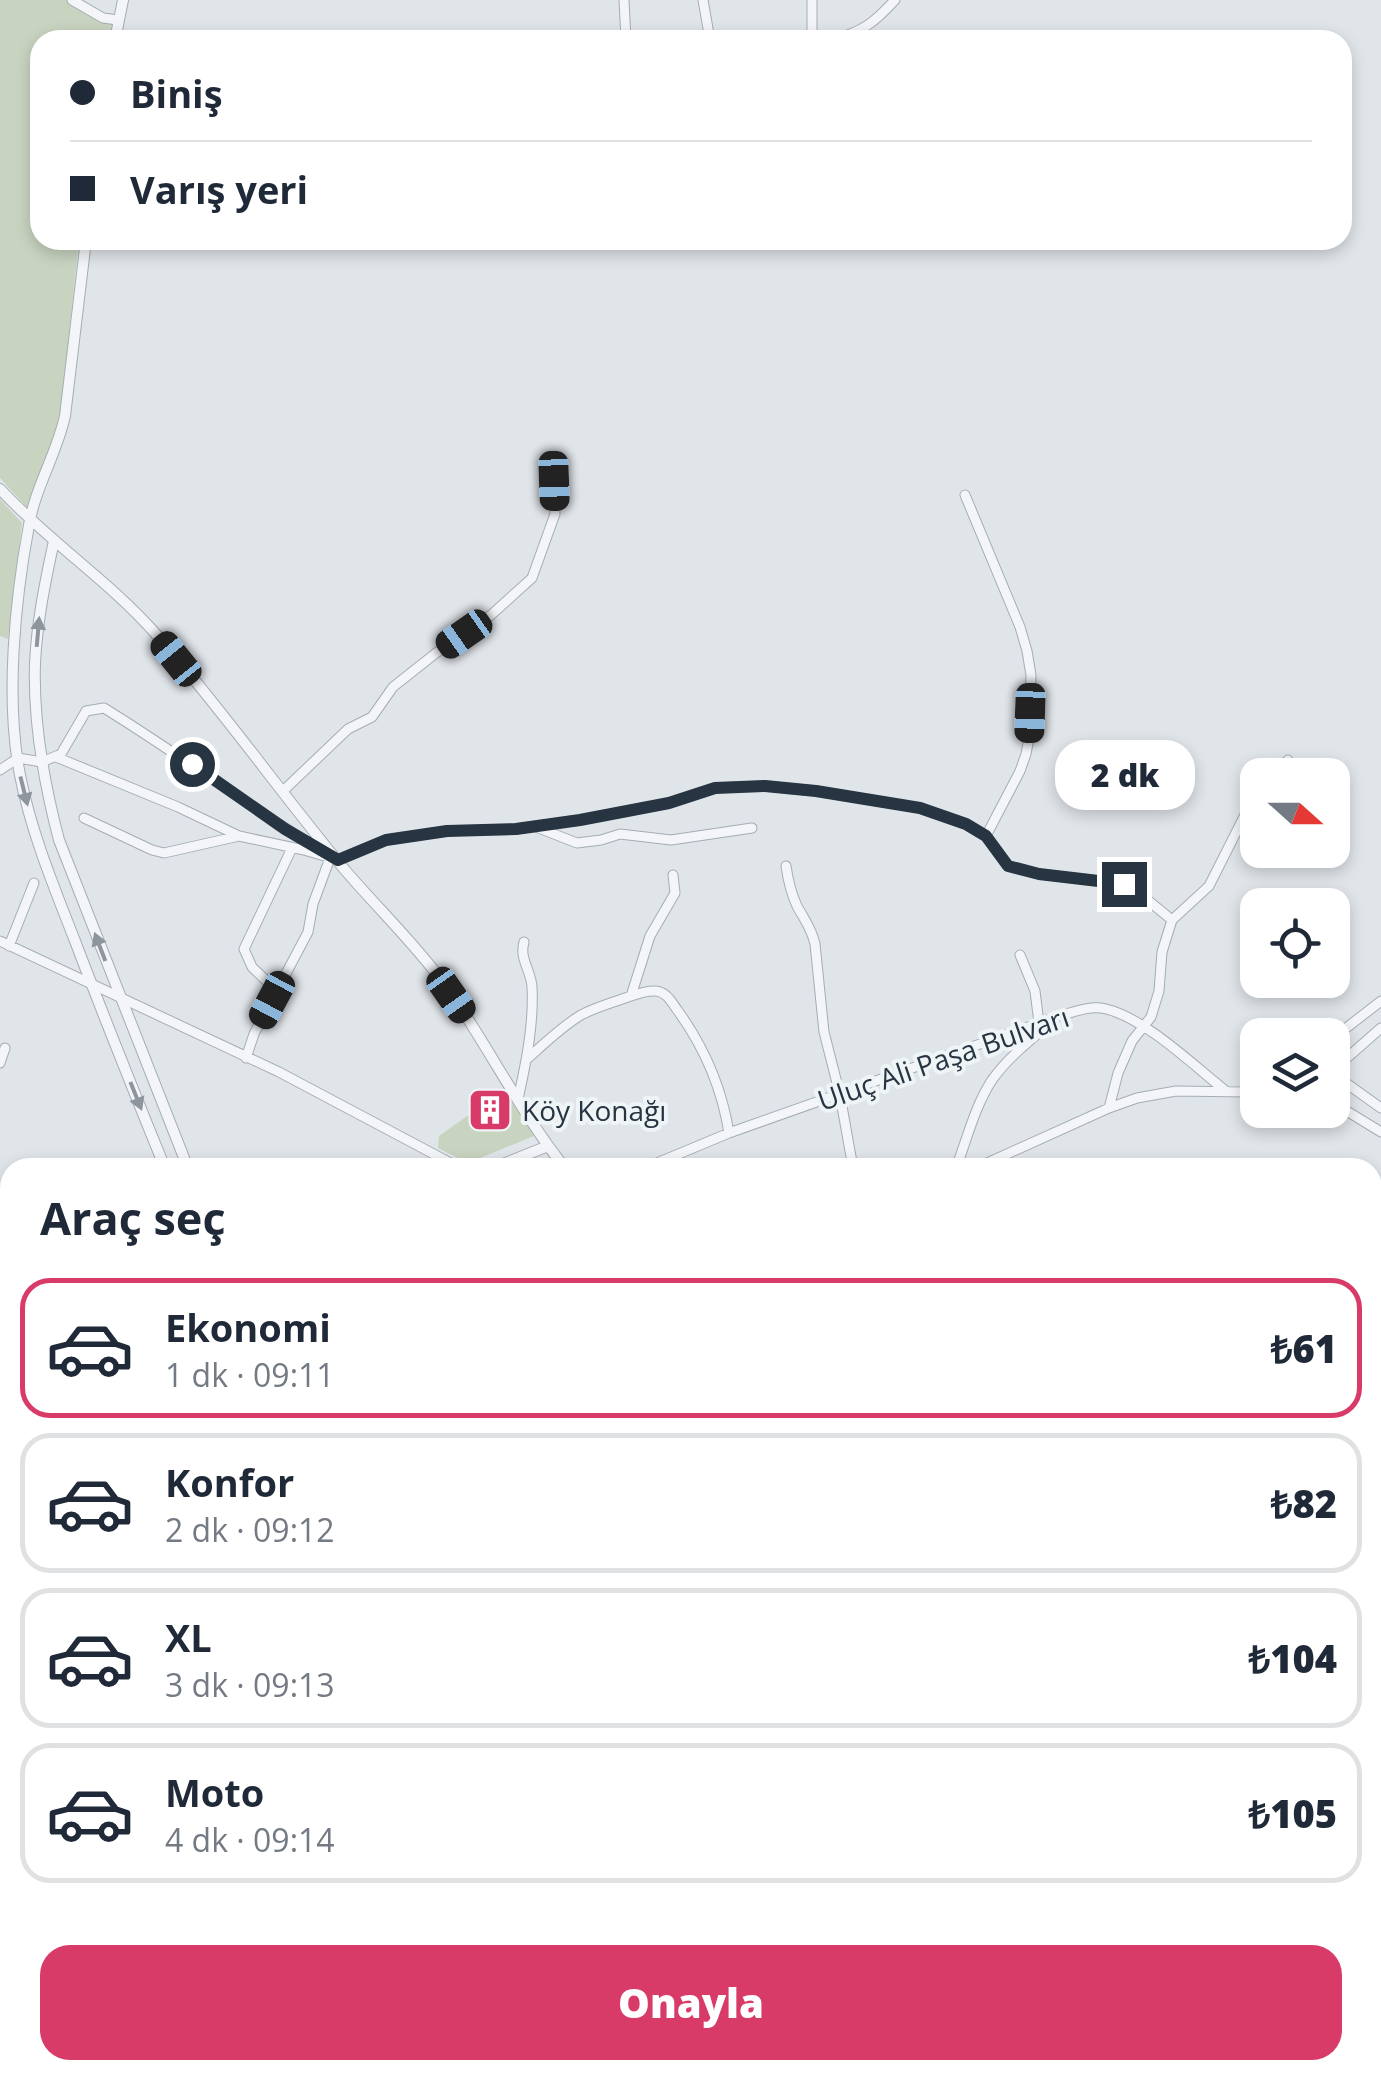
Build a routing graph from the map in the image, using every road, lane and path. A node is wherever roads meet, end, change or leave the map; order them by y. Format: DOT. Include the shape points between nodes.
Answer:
graph roads {
  1 [pos="72,0"];
  2 [pos="124,0"];
  3 [pos="624,0"];
  4 [pos="703,0"];
  5 [pos="812,0"];
  6 [pos="895,0"];
  7 [pos="118,20"];
  8 [pos="116,30"];
  9 [pos="626,30"];
  10 [pos="708,30"];
  11 [pos="812,30"];
  12 [pos="861,30"];
  13 [pos="85,250"];
  14 [pos="554,481"];
  15 [pos="0,489"];
  16 [pos="965,495"];
  17 [pos="29,520"];
  18 [pos="54,541"];
  19 [pos="56,757"];
  20 [pos="18,758"];
  21 [pos="42,762"];
  22 [pos="0,770"];
  23 [pos="283,791"];
  24 [pos="84,818"];
  25 [pos="1240,825"];
  26 [pos="534,826"];
  27 [pos="752,828"];
  28 [pos="239,836"];
  29 [pos="986,836"];
  30 [pos="292,848"];
  31 [pos="334,859"];
  32 [pos="786,866"];
  33 [pos="674,875"];
  34 [pos="34,883"];
  35 [pos="1172,920"];
  36 [pos="524,942"];
  37 [pos="4,944"];
  38 [pos="1020,954"];
  39 [pos="92,985"];
  40 [pos="277,990"];
  41 [pos="631,996"];
  42 [pos="120,999"];
  43 [pos="1381,1001"];
  44 [pos="1058,1016"];
  45 [pos="1039,1023"];
  46 [pos="1350,1025"];
  47 [pos="1144,1026"];
  48 [pos="1381,1028"];
  49 [pos="5,1048"];
  50 [pos="1350,1056"];
  51 [pos="246,1058"];
  52 [pos="526,1060"];
  53 [pos="0,1064"];
  54 [pos="1350,1085"];
  55 [pos="1226,1091"];
  56 [pos="1240,1093"];
  57 [pos="840,1095"];
  58 [pos="518,1099"];
  59 [pos="1109,1108"];
  60 [pos="1381,1108"];
  61 [pos="1350,1113"];
  62 [pos="1381,1132"];
  63 [pos="729,1133"];
  64 [pos="548,1146"];
  65 [pos="160,1158"];
  66 [pos="184,1158"];
  67 [pos="441,1158"];
  68 [pos="519,1158"];
  69 [pos="557,1158"];
  70 [pos="669,1158"];
  71 [pos="851,1158"];
  72 [pos="960,1158"];
  73 [pos="998,1158"];
  1 -- 7 [label="street"];
  2 -- 7 [label="street"];
  3 -- 9 [label="street"];
  4 -- 10 [label="street"];
  5 -- 11 [label="street"];
  6 -- 12 [label="street"];
  7 -- 8 [label="street"];
  13 -- 17 [label="street" via="65,416"];
  14 -- 23 [label="street" via="556,514 532,578 393,687 372,717 348,729"];
  15 -- 17 [label="street"];
  16 -- 29 [label="street" via="1020,628 1031,675 1026,754"];
  17 -- 18 [label="street"];
  17 -- 20 [label="street" via="13,674"];
  21 -- 18 [label="street, one-way" via="35,664"];
  18 -- 23 [label="street" via="154,632"];
  19 -- 21 [label="street"];
  19 -- 28 [label="street"];
  19 -- 31 [label="street" via="86,711 104,708"];
  20 -- 21 [label="street"];
  20 -- 22 [label="street"];
  20 -- 39 [label="street, one-way" via="45,864"];
  42 -- 21 [label="street, one-way" via="59,840"];
  23 -- 31 [label="street"];
  24 -- 28 [label="street" via="164,853"];
  25 -- 35 [label="street" via="1209,886"];
  26 -- 27 [label="street" via="577,844 620,834 671,840"];
  26 -- 29 [label="street" via="669,803 715,788 765,786 920,808"];
  26 -- 31 [label="street" via="386,840"];
  28 -- 30 [label="street"];
  29 -- 35 [label="street" via="1008,866 1124,884"];
  30 -- 31 [label="street"];
  30 -- 40 [label="street" via="244,949 252,967"];
  31 -- 40 [label="street" via="308,932"];
  31 -- 58 [label="street" via="434,972"];
  32 -- 57 [label="street" via="816,944 824,1032"];
  33 -- 41 [label="street" via="674,893 650,936"];
  34 -- 37 [label="street"];
  35 -- 47 [label="street" via="1160,991"];
  36 -- 52 [label="street" via="520,953 532,984"];
  37 -- 39 [label="street"];
  38 -- 45 [label="street"];
  39 -- 42 [label="street"];
  39 -- 65 [label="street, one-way"];
  40 -- 51 [label="street"];
  41 -- 52 [label="street" via="584,1013"];
  41 -- 63 [label="street" via="660,992 690,1026"];
  42 -- 51 [label="street"];
  42 -- 66 [label="street"];
  43 -- 46 [label="street"];
  44 -- 45 [label="street, Uluç Ali Paşa Bulvarı"];
  44 -- 47 [label="street, Uluç Ali Paşa Bulvarı" via="1104,1008"];
  44 -- 72 [label="street" via="994,1078"];
  45 -- 57 [label="street, Uluç Ali Paşa Bulvarı"];
  47 -- 55 [label="street, Uluç Ali Paşa Bulvarı"];
  47 -- 59 [label="street" via="1118,1073"];
  48 -- 50 [label="street"];
  49 -- 53 [label="street"];
  51 -- 67 [label="street"];
  52 -- 58 [label="street"];
  54 -- 60 [label="street"];
  55 -- 56 [label="street"];
  55 -- 59 [label="street" via="1176,1092"];
  57 -- 63 [label="street, Uluç Ali Paşa Bulvarı"];
  57 -- 71 [label="street"];
  58 -- 64 [label="street"];
  59 -- 73 [label="street"];
  61 -- 62 [label="street"];
  63 -- 70 [label="street, Uluç Ali Paşa Bulvarı"];
  64 -- 68 [label="street"];
  64 -- 69 [label="street"];
}
